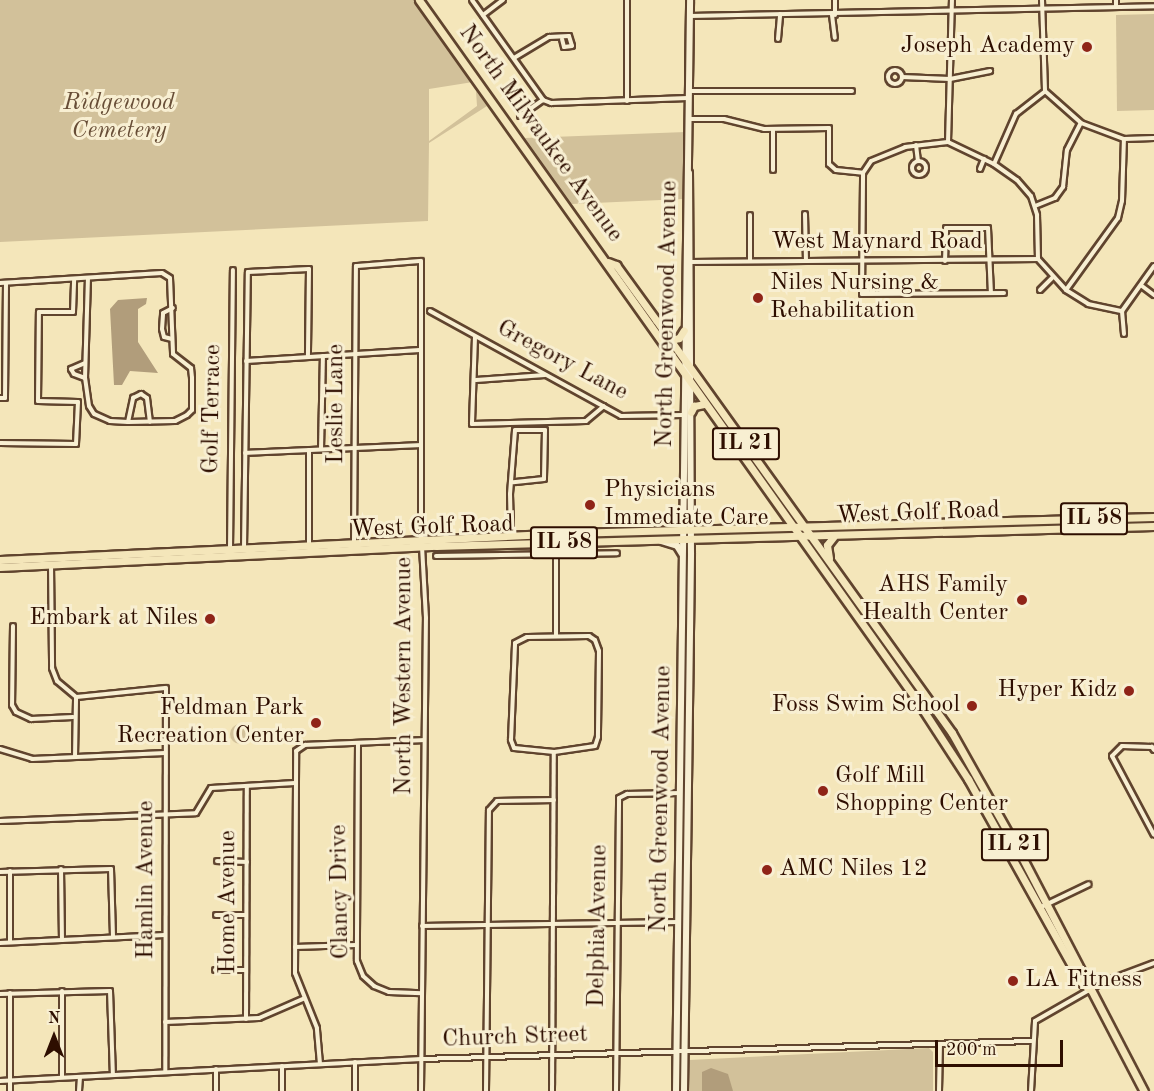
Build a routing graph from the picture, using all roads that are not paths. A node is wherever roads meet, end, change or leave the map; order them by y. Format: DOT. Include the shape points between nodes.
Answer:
graph roads {
  1 [pos="419,0"];
  2 [pos="472,0"];
  3 [pos="503,0"];
  4 [pos="627,0"];
  5 [pos="690,0"];
  6 [pos="835,0"];
  7 [pos="952,0"];
  8 [pos="1042,0"];
  9 [pos="1116,0"];
  10 [pos="1154,6"];
  11 [pos="1116,7"];
  12 [pos="1042,9"];
  13 [pos="952,12"];
  14 [pos="780,14"];
  15 [pos="483,15"];
  16 [pos="833,15"];
  17 [pos="692,16"];
  18 [pos="835,38"];
  19 [pos="562,39"];
  20 [pos="778,39"];
  21 [pos="514,58"];
  22 [pos="990,71"];
  23 [pos="902,77"];
  24 [pos="950,79"];
  25 [pos="852,91"];
  26 [pos="1045,91"];
  27 [pos="689,94"];
  28 [pos="543,100"];
  29 [pos="627,101"];
  30 [pos="520,116"];
  31 [pos="689,119"];
  32 [pos="1081,123"];
  33 [pos="773,129"];
  34 [pos="1154,138"];
  35 [pos="1124,139"];
  36 [pos="948,142"];
  37 [pos="916,145"];
  38 [pos="984,159"];
  39 [pos="918,161"];
  40 [pos="994,164"];
  41 [pos="689,169"];
  42 [pos="980,169"];
  43 [pos="773,170"];
  44 [pos="863,173"];
  45 [pos="1035,206"];
  46 [pos="805,214"];
  47 [pos="750,215"];
  48 [pos="1038,259"];
  49 [pos="750,261"];
  50 [pos="806,261"];
  51 [pos="861,261"];
  52 [pos="945,261"];
  53 [pos="992,261"];
  54 [pos="608,262"];
  55 [pos="692,262"];
  56 [pos="356,266"];
  57 [pos="1154,266"];
  58 [pos="233,270"];
  59 [pos="1052,278"];
  60 [pos="88,279"];
  61 [pos="74,280"];
  62 [pos="0,283"];
  63 [pos="6,283"];
  64 [pos="1142,286"];
  65 [pos="1040,290"];
  66 [pos="1066,290"];
  67 [pos="991,293"];
  68 [pos="1004,293"];
  69 [pos="1154,296"];
  70 [pos="173,308"];
  71 [pos="430,311"];
  72 [pos="1122,311"];
  73 [pos="684,330"];
  74 [pos="1124,334"];
  75 [pos="475,336"];
  76 [pos="172,339"];
  77 [pos="671,340"];
  78 [pos="420,350"];
  79 [pos="355,354"];
  80 [pos="323,356"];
  81 [pos="308,357"];
  82 [pos="683,358"];
  83 [pos="246,361"];
  84 [pos="85,363"];
  85 [pos="691,368"];
  86 [pos="545,375"];
  87 [pos="683,375"];
  88 [pos="85,378"];
  89 [pos="476,380"];
  90 [pos="691,386"];
  91 [pos="3,398"];
  92 [pos="704,404"];
  93 [pos="604,406"];
  94 [pos="687,413"];
  95 [pos="128,422"];
  96 [pos="150,422"];
  97 [pos="0,443"];
  98 [pos="420,445"];
  99 [pos="354,448"];
  100 [pos="309,450"];
  101 [pos="321,450"];
  102 [pos="245,453"];
  103 [pos="513,482"];
  104 [pos="683,512"];
  105 [pos="1154,517"];
  106 [pos="1154,526"];
  107 [pos="793,527"];
  108 [pos="806,527"];
  109 [pos="687,530"];
  110 [pos="668,531"];
  111 [pos="556,534"];
  112 [pos="511,536"];
  113 [pos="813,536"];
  114 [pos="834,536"];
  115 [pos="800,537"];
  116 [pos="706,539"];
  117 [pos="687,540"];
  118 [pos="658,541"];
  119 [pos="354,542"];
  120 [pos="422,543"];
  121 [pos="556,544"];
  122 [pos="244,548"];
  123 [pos="308,548"];
  124 [pos="230,552"];
  125 [pos="617,553"];
  126 [pos="691,553"];
  127 [pos="556,554"];
  128 [pos="436,556"];
  129 [pos="51,561"];
  130 [pos="830,561"];
  131 [pos="1,562"];
  132 [pos="683,564"];
  133 [pos="13,626"];
  134 [pos="556,636"];
  135 [pos="76,697"];
  136 [pos="73,717"];
  137 [pos="424,740"];
  138 [pos="358,743"];
  139 [pos="1107,747"];
  140 [pos="0,749"];
  141 [pos="1154,750"];
  142 [pos="1114,751"];
  143 [pos="554,752"];
  144 [pos="165,753"];
  145 [pos="75,757"];
  146 [pos="295,783"];
  147 [pos="247,785"];
  148 [pos="679,793"];
  149 [pos="554,800"];
  150 [pos="166,814"];
  151 [pos="1154,820"];
  152 [pos="0,821"];
  153 [pos="1147,822"];
  154 [pos="1154,835"];
  155 [pos="217,861"];
  156 [pos="247,862"];
  157 [pos="61,869"];
  158 [pos="10,871"];
  159 [pos="0,872"];
  160 [pos="1089,884"];
  161 [pos="1043,906"];
  162 [pos="216,915"];
  163 [pos="246,915"];
  164 [pos="678,922"];
  165 [pos="618,924"];
  166 [pos="552,925"];
  167 [pos="422,926"];
  168 [pos="487,926"];
  169 [pos="165,935"];
  170 [pos="113,937"];
  171 [pos="62,940"];
  172 [pos="10,942"];
  173 [pos="0,943"];
  174 [pos="356,945"];
  175 [pos="295,947"];
  176 [pos="1154,963"];
  177 [pos="215,970"];
  178 [pos="246,970"];
  179 [pos="1089,989"];
  180 [pos="62,991"];
  181 [pos="10,993"];
  182 [pos="422,993"];
  183 [pos="0,994"];
  184 [pos="303,999"];
  185 [pos="246,1019"];
  186 [pos="165,1023"];
  187 [pos="1032,1041"];
  188 [pos="940,1044"];
  189 [pos="684,1051"];
  190 [pos="676,1052"];
  191 [pos="615,1053"];
  192 [pos="552,1055"];
  193 [pos="486,1057"];
  194 [pos="421,1059"];
  195 [pos="355,1062"];
  196 [pos="320,1064"];
  197 [pos="282,1066"];
  198 [pos="216,1069"];
  199 [pos="165,1072"];
  200 [pos="113,1075"];
  201 [pos="62,1077"];
  202 [pos="80,1077"];
  203 [pos="0,1080"];
  204 [pos="10,1080"];
  205 [pos="10,1091"];
  206 [pos="79,1091"];
  207 [pos="216,1091"];
  208 [pos="282,1091"];
  209 [pos="355,1091"];
  210 [pos="421,1091"];
  211 [pos="486,1091"];
  212 [pos="552,1091"];
  213 [pos="616,1091"];
  214 [pos="676,1091"];
  215 [pos="684,1091"];
  216 [pos="939,1091"];
  217 [pos="1031,1091"];
  218 [pos="1144,1091"];
  1 -- 54 [label="main road, North Milwaukee Avenue"];
  2 -- 15 [label="street"];
  3 -- 15 [label="street"];
  4 -- 29 [label="street"];
  5 -- 27 [label="main road"];
  6 -- 16 [label="street"];
  7 -- 13 [label="street"];
  8 -- 12 [label="street"];
  9 -- 11 [label="street"];
  10 -- 11 [label="street"];
  11 -- 12 [label="street"];
  12 -- 13 [label="street"];
  12 -- 26 [label="street"];
  13 -- 16 [label="street"];
  13 -- 24 [label="street"];
  14 -- 16 [label="street"];
  14 -- 17 [label="street"];
  14 -- 20 [label="street"];
  15 -- 21 [label="street"];
  16 -- 18 [label="street"];
  19 -- 21 [label="street" via="541,39"];
  21 -- 28 [label="street"];
  22 -- 24 [label="street"];
  23 -- 24 [label="street"];
  24 -- 36 [label="street"];
  25 -- 27 [label="street"];
  26 -- 32 [label="street"];
  26 -- 40 [label="street" via="1016,114"];
  27 -- 29 [label="street"];
  27 -- 31 [label="main road"];
  28 -- 29 [label="street"];
  28 -- 30 [label="street"];
  31 -- 33 [label="street" via="724,119"];
  31 -- 41 [label="main road"];
  32 -- 35 [label="street"];
  32 -- 45 [label="street" via="1066,150 1063,187 1055,198"];
  33 -- 43 [label="street"];
  33 -- 44 [label="street" via="829,128 829,164 836,170"];
  34 -- 35 [label="street"];
  35 -- 66 [label="street" via="1118,218"];
  36 -- 37 [label="street"];
  36 -- 38 [label="street"];
  37 -- 39 [label="street"];
  37 -- 44 [label="street" via="881,154"];
  38 -- 40 [label="street"];
  38 -- 42 [label="street"];
  40 -- 45 [label="street" via="1026,189"];
  41 -- 55 [label="main road, North Greenwood Avenue"];
  41 -- 73 [label="main road, North Greenwood Avenue"];
  44 -- 51 [label="street"];
  45 -- 48 [label="street"];
  46 -- 50 [label="street"];
  47 -- 49 [label="street"];
  48 -- 53 [label="street, West Maynard Road"];
  48 -- 59 [label="street"];
  49 -- 50 [label="street, West Maynard Road"];
  49 -- 55 [label="street, West Maynard Road"];
  50 -- 51 [label="street, West Maynard Road"];
  51 -- 52 [label="street, West Maynard Road"];
  51 -- 67 [label="street" via="862,294"];
  52 -- 53 [label="street, West Maynard Road"];
  52 -- 53 [label="street" via="944,232 949,226 988,228"];
  53 -- 67 [label="street"];
  54 -- 77 [label="main road, North Milwaukee Avenue / IL 21" via="616,265"];
  54 -- 87 [label="main road, North Milwaukee Avenue / IL 21" via="609,270"];
  55 -- 85 [label="main road, North Greenwood Avenue"];
  56 -- 78 [label="street, North Western Avenue" via="421,261"];
  56 -- 79 [label="street, Leslie Lane"];
  57 -- 64 [label="street"];
  58 -- 124 [label="street, Golf Terrace"];
  59 -- 65 [label="street"];
  59 -- 66 [label="street"];
  60 -- 61 [label="street"];
  60 -- 70 [label="street" via="162,273 173,285"];
  60 -- 84 [label="street"];
  61 -- 63 [label="street"];
  61 -- 97 [label="street" via="73,312 39,312 38,400 78,402 76,444"];
  62 -- 63 [label="street"];
  63 -- 91 [label="street"];
  64 -- 69 [label="street"];
  64 -- 72 [label="street"];
  66 -- 72 [label="street" via="1088,304"];
  67 -- 68 [label="street"];
  70 -- 76 [label="street"];
  70 -- 76 [label="street" via="163,313 162,329 164,337"];
  71 -- 75 [label="street, Gregory Lane"];
  72 -- 74 [label="street"];
  73 -- 77 [label="main road" via="679,338"];
  73 -- 82 [label="main road, North Greenwood Avenue"];
  75 -- 86 [label="street, Gregory Lane"];
  75 -- 89 [label="street"];
  76 -- 96 [label="street" via="173,354 191,368 192,410 175,421"];
  77 -- 82 [label="main road, North Milwaukee Avenue / IL 21"];
  78 -- 79 [label="street"];
  78 -- 98 [label="street, North Western Avenue"];
  79 -- 80 [label="street"];
  79 -- 99 [label="street, Leslie Lane"];
  80 -- 81 [label="street"];
  80 -- 101 [label="street"];
  81 -- 83 [label="street"];
  81 -- 83 [label="street" via="309,269 248,272"];
  82 -- 85 [label="main road, North Milwaukee Avenue / IL 21"];
  82 -- 87 [label="main road, North Greenwood Avenue"];
  83 -- 102 [label="street"];
  84 -- 88 [label="street"];
  84 -- 88 [label="street" via="71,369"];
  85 -- 90 [label="main road, North Greenwood Avenue"];
  85 -- 108 [label="main road, North Milwaukee Avenue / IL 21"];
  86 -- 89 [label="street"];
  86 -- 93 [label="street, Gregory Lane"];
  87 -- 90 [label="main road, North Milwaukee Avenue / IL 21"];
  87 -- 94 [label="main road, North Greenwood Avenue"];
  88 -- 95 [label="street" via="94,414 110,421"];
  89 -- 93 [label="street" via="471,392 472,424 586,421"];
  90 -- 92 [label="main road, North Milwaukee Avenue / IL 21"];
  90 -- 94 [label="main road, North Greenwood Avenue"];
  92 -- 94 [label="main road"];
  92 -- 107 [label="main road, North Milwaukee Avenue / IL 21"];
  93 -- 94 [label="street, Gregory Lane" via="622,416"];
  94 -- 104 [label="main road, North Greenwood Avenue"];
  94 -- 109 [label="main road, North Greenwood Avenue"];
  95 -- 96 [label="street"];
  95 -- 96 [label="street" via="133,398 141,394 147,398"];
  98 -- 99 [label="street"];
  98 -- 120 [label="street, North Western Avenue"];
  99 -- 101 [label="street"];
  99 -- 119 [label="street, Leslie Lane"];
  100 -- 101 [label="street"];
  100 -- 102 [label="street"];
  100 -- 123 [label="street"];
  102 -- 122 [label="street"];
  103 -- 103 [label="street" via="515,430 545,430 544,479"];
  103 -- 112 [label="street"];
  104 -- 109 [label="main road, North Greenwood Avenue"];
  104 -- 110 [label="main road"];
  105 -- 108 [label="main road, West Golf Road / IL 58"];
  106 -- 114 [label="main road, West Golf Road / IL 58"];
  107 -- 108 [label="main road, West Golf Road / IL 58"];
  107 -- 109 [label="main road, West Golf Road / IL 58"];
  107 -- 115 [label="main road, North Milwaukee Avenue / IL 21"];
  108 -- 113 [label="main road, North Milwaukee Avenue / IL 21"];
  109 -- 110 [label="main road, West Golf Road / IL 58"];
  109 -- 117 [label="main road, North Greenwood Avenue"];
  110 -- 111 [label="main road, West Golf Road / IL 58"];
  111 -- 112 [label="main road, West Golf Road / IL 58"];
  111 -- 121 [label="street"];
  112 -- 120 [label="main road, West Golf Road / IL 58"];
  113 -- 114 [label="main road, West Golf Road / IL 58"];
  113 -- 115 [label="main road, West Golf Road / IL 58"];
  113 -- 130 [label="main road, North Milwaukee Avenue / IL 21"];
  114 -- 130 [label="main road" via="827,545"];
  115 -- 116 [label="main road, West Golf Road / IL 58"];
  115 -- 161 [label="main road, North Milwaukee Avenue / IL 21" via="938,730"];
  116 -- 117 [label="main road, West Golf Road / IL 58"];
  116 -- 126 [label="main road"];
  117 -- 118 [label="main road, West Golf Road / IL 58"];
  117 -- 126 [label="main road, North Greenwood Avenue"];
  117 -- 132 [label="main road, North Greenwood Avenue"];
  118 -- 121 [label="main road, West Golf Road / IL 58"];
  118 -- 132 [label="main road" via="678,546"];
  119 -- 120 [label="main road, West Golf Road / IL 58"];
  119 -- 123 [label="main road, West Golf Road / IL 58"];
  120 -- 121 [label="main road, West Golf Road / IL 58"];
  120 -- 123 [label="main road, West Golf Road / IL 58"];
  120 -- 137 [label="street, North Western Avenue"];
  121 -- 127 [label="street"];
  122 -- 123 [label="main road, West Golf Road / IL 58"];
  122 -- 124 [label="main road, West Golf Road / IL 58"];
  123 -- 124 [label="main road, West Golf Road / IL 58"];
  124 -- 129 [label="main road, West Golf Road / IL 58"];
  124 -- 129 [label="main road, West Golf Road / IL 58" via="120,554"];
  125 -- 127 [label="street"];
  126 -- 189 [label="main road, North Greenwood Avenue"];
  127 -- 128 [label="street"];
  127 -- 134 [label="street"];
  129 -- 131 [label="main road, West Golf Road / IL 58"];
  129 -- 135 [label="street" via="52,668 57,681"];
  130 -- 161 [label="main road, North Milwaukee Avenue / IL 21" via="953,735"];
  132 -- 148 [label="main road, North Greenwood Avenue"];
  133 -- 136 [label="street" via="12,705 16,712 31,719"];
  134 -- 143 [label="street" via="522,638 512,653 512,744 523,752"];
  134 -- 143 [label="street" via="589,636 597,643 598,737 591,748"];
  135 -- 136 [label="street"];
  135 -- 144 [label="street, Hamlin Avenue" via="166,688"];
  136 -- 145 [label="street"];
  137 -- 138 [label="street"];
  137 -- 167 [label="street, North Western Avenue"];
  138 -- 146 [label="street" via="298,748"];
  138 -- 174 [label="street, Clancy Drive"];
  139 -- 142 [label="street"];
  140 -- 145 [label="street" via="23,759"];
  141 -- 142 [label="street" via="1122,746"];
  142 -- 153 [label="street" via="1112,756"];
  143 -- 149 [label="street"];
  144 -- 145 [label="street"];
  144 -- 150 [label="street, Hamlin Avenue"];
  146 -- 147 [label="street"];
  146 -- 175 [label="street"];
  147 -- 150 [label="street" via="211,788 199,812"];
  147 -- 156 [label="street, Home Avenue"];
  148 -- 164 [label="main road, North Greenwood Avenue"];
  148 -- 165 [label="street, Delphia Avenue" via="625,794 619,798"];
  149 -- 166 [label="street"];
  149 -- 168 [label="street" via="491,804"];
  150 -- 152 [label="street"];
  150 -- 169 [label="street, Hamlin Avenue"];
  151 -- 153 [label="street"];
  153 -- 154 [label="street"];
  155 -- 156 [label="street"];
  156 -- 163 [label="street, Home Avenue"];
  157 -- 158 [label="street"];
  157 -- 170 [label="street" via="111,869"];
  157 -- 171 [label="street"];
  158 -- 159 [label="street"];
  158 -- 172 [label="street"];
  160 -- 161 [label="street"];
  161 -- 179 [label="main road, North Milwaukee Avenue / IL 21" via="1087,978"];
  162 -- 163 [label="street"];
  163 -- 178 [label="street, Home Avenue"];
  164 -- 165 [label="street"];
  164 -- 190 [label="main road, North Greenwood Avenue"];
  165 -- 166 [label="street"];
  165 -- 191 [label="street, Delphia Avenue"];
  166 -- 168 [label="street"];
  166 -- 192 [label="street"];
  167 -- 168 [label="street"];
  167 -- 182 [label="street, North Western Avenue"];
  168 -- 193 [label="street"];
  169 -- 170 [label="street"];
  169 -- 186 [label="street, Hamlin Avenue"];
  170 -- 171 [label="street"];
  171 -- 172 [label="street"];
  172 -- 173 [label="street"];
  174 -- 175 [label="street"];
  174 -- 182 [label="street, Clancy Drive" via="360,969 374,986 389,992"];
  175 -- 184 [label="street" via="295,977"];
  176 -- 179 [label="street"];
  177 -- 178 [label="street"];
  178 -- 185 [label="street, Home Avenue"];
  179 -- 187 [label="street" via="1040,1017 1033,1026"];
  179 -- 218 [label="main road, North Milwaukee Avenue / IL 21"];
  180 -- 181 [label="street"];
  180 -- 200 [label="street" via="110,991"];
  180 -- 201 [label="street"];
  181 -- 183 [label="street"];
  181 -- 204 [label="street"];
  182 -- 194 [label="street, North Western Avenue"];
  184 -- 185 [label="street"];
  184 -- 196 [label="street" via="317,1028"];
  185 -- 186 [label="street"];
  186 -- 199 [label="street, Hamlin Avenue"];
  187 -- 188 [label="street, Church Street"];
  187 -- 217 [label="street"];
  188 -- 189 [label="street, Church Street"];
  188 -- 216 [label="street"];
  189 -- 190 [label="street, Church Street"];
  189 -- 215 [label="main road, North Greenwood Avenue"];
  190 -- 191 [label="street, Church Street"];
  190 -- 214 [label="main road, North Greenwood Avenue"];
  191 -- 192 [label="street, Church Street"];
  191 -- 213 [label="street, Delphia Avenue"];
  192 -- 193 [label="street, Church Street"];
  192 -- 212 [label="street"];
  193 -- 194 [label="street, Church Street"];
  193 -- 211 [label="street"];
  194 -- 195 [label="street, Church Street"];
  194 -- 210 [label="street, North Western Avenue"];
  195 -- 196 [label="street, Church Street"];
  195 -- 209 [label="street"];
  196 -- 197 [label="street, Church Street"];
  197 -- 198 [label="street, Church Street"];
  197 -- 208 [label="street"];
  198 -- 199 [label="street, Church Street"];
  198 -- 207 [label="street"];
  199 -- 200 [label="street, Church Street"];
  200 -- 202 [label="street, Church Street"];
  201 -- 202 [label="street, Church Street"];
  201 -- 204 [label="street, Church Street"];
  202 -- 206 [label="street"];
  203 -- 204 [label="street, Church Street"];
  204 -- 205 [label="street"];
}
